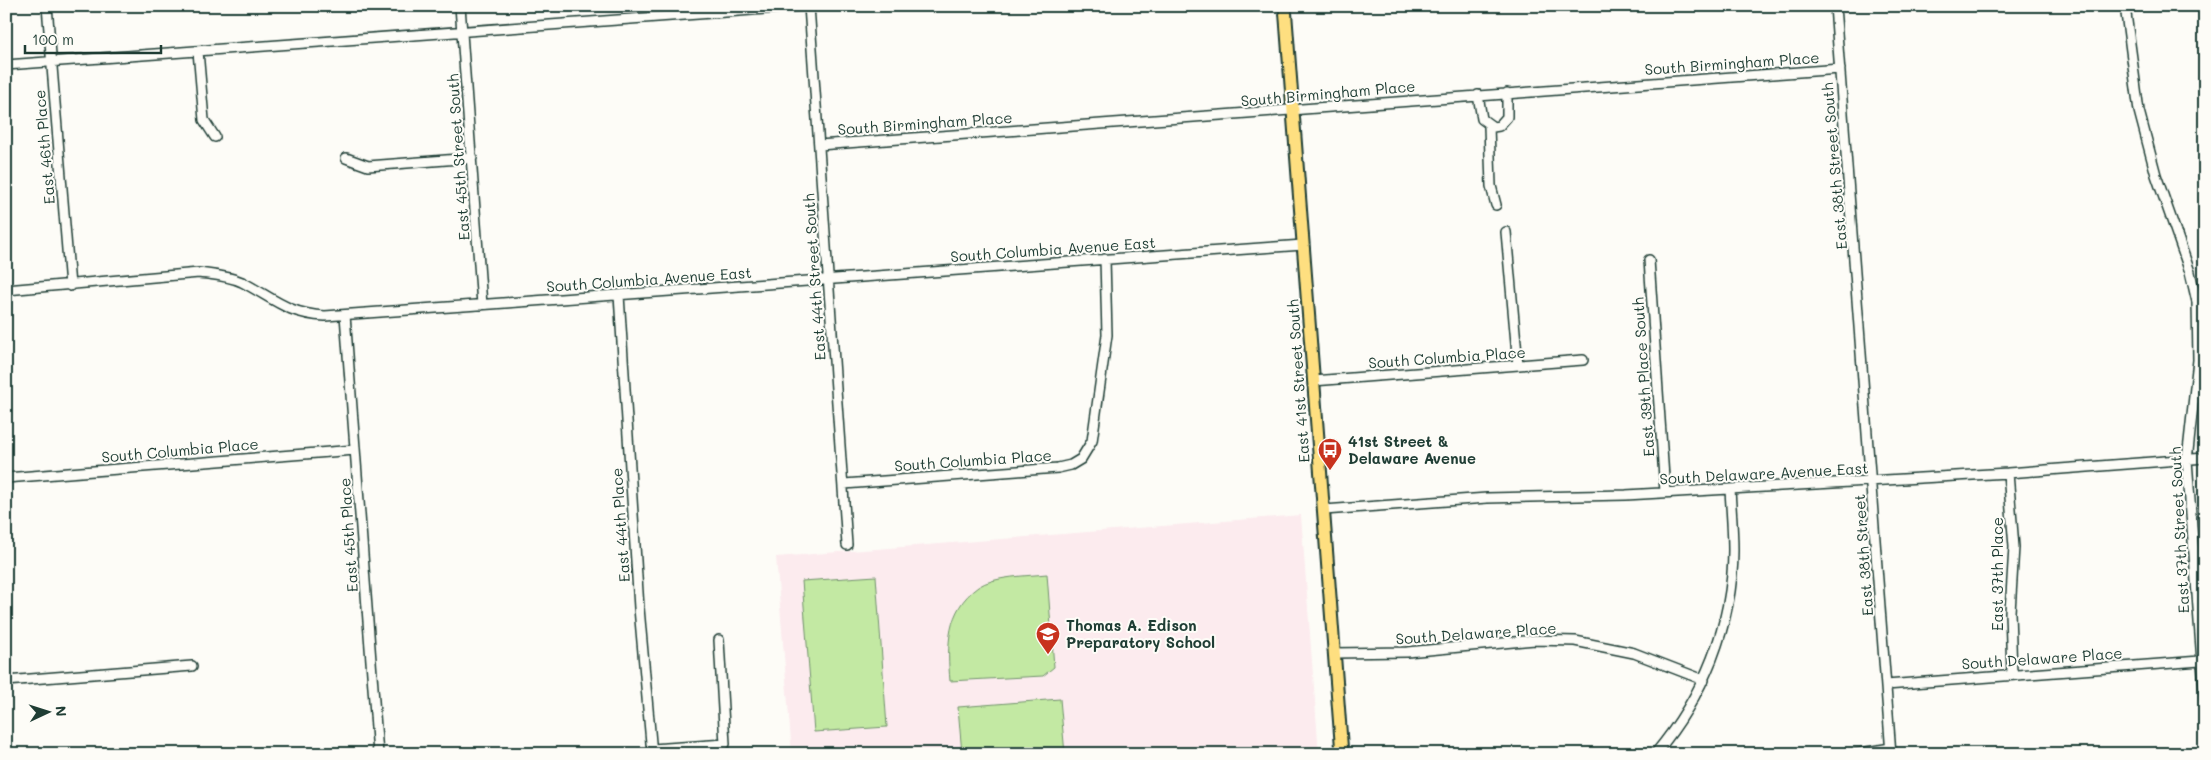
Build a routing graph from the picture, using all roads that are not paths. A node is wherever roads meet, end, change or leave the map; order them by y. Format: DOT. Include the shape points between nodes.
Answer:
graph roads {
  1 [pos="47,6"];
  2 [pos="460,6"];
  3 [pos="807,6"];
  4 [pos="1285,6"];
  5 [pos="1835,6"];
  6 [pos="2125,6"];
  7 [pos="462,32"];
  8 [pos="198,51"];
  9 [pos="51,62"];
  10 [pos="6,65"];
  11 [pos="1840,69"];
  12 [pos="1507,93"];
  13 [pos="1478,95"];
  14 [pos="1293,110"];
  15 [pos="1490,126"];
  16 [pos="216,137"];
  17 [pos="819,145"];
  18 [pos="346,158"];
  19 [pos="472,158"];
  20 [pos="1496,205"];
  21 [pos="1506,232"];
  22 [pos="1303,245"];
  23 [pos="1105,259"];
  24 [pos="1649,260"];
  25 [pos="827,279"];
  26 [pos="70,286"];
  27 [pos="6,290"];
  28 [pos="1858,294"];
  29 [pos="619,295"];
  30 [pos="482,305"];
  31 [pos="345,315"];
  32 [pos="1583,360"];
  33 [pos="1518,365"];
  34 [pos="1313,381"];
  35 [pos="355,450"];
  36 [pos="2205,458"];
  37 [pos="2187,460"];
  38 [pos="2008,473"];
  39 [pos="6,478"];
  40 [pos="1872,480"];
  41 [pos="844,484"];
  42 [pos="1730,489"];
  43 [pos="1665,492"];
  44 [pos="1324,510"];
  45 [pos="847,545"];
  46 [pos="719,640"];
  47 [pos="1334,653"];
  48 [pos="2200,661"];
  49 [pos="192,666"];
  50 [pos="2012,674"];
  51 [pos="1704,680"];
  52 [pos="6,681"];
  53 [pos="1886,684"];
  54 [pos="2205,702"];
  55 [pos="1891,751"];
  56 [pos="652,752"];
  57 [pos="378,754"];
  58 [pos="1342,754"];
  59 [pos="1655,754"];
  60 [pos="1854,754"];
  1 -- 9 [label="street, East 46th Place"];
  2 -- 7 [label="street, East 45th Street South"];
  3 -- 7 [label="street"];
  3 -- 17 [label="street, East 44th Street South"];
  4 -- 14 [label="main road, East 41st Street South"];
  5 -- 11 [label="street, East 38th Street South"];
  6 -- 37 [label="street, East 37th Street South" via="2139,111 2197,302 2198,360"];
  7 -- 8 [label="street"];
  7 -- 19 [label="street, East 45th Street South"];
  8 -- 9 [label="street"];
  8 -- 16 [label="street" via="204,120"];
  9 -- 10 [label="street"];
  9 -- 26 [label="street, East 46th Place"];
  11 -- 12 [label="street, South Birmingham Place"];
  11 -- 28 [label="street, East 38th Street South"];
  12 -- 13 [label="street, South Birmingham Place"];
  12 -- 15 [label="street" via="1507,117 1499,126"];
  13 -- 14 [label="street, South Birmingham Place"];
  13 -- 15 [label="street" via="1482,119"];
  14 -- 17 [label="street, South Birmingham Place"];
  14 -- 22 [label="main road, East 41st Street South"];
  15 -- 20 [label="street" via="1491,186"];
  17 -- 25 [label="street, East 44th Street South"];
  18 -- 19 [label="street" via="368,166"];
  19 -- 30 [label="street, East 45th Street South"];
  21 -- 33 [label="street"];
  22 -- 23 [label="street, South Columbia Avenue East"];
  22 -- 34 [label="main road, East 41st Street South"];
  23 -- 25 [label="street, South Columbia Avenue East"];
  23 -- 41 [label="street, South Columbia Place" via="1107,336 1092,441 1081,459 1058,468"];
  24 -- 43 [label="street, East 39th Place South"];
  25 -- 29 [label="street, South Columbia Avenue East"];
  25 -- 41 [label="street, East 44th Street South"];
  26 -- 27 [label="street, South Columbia Avenue East"];
  26 -- 31 [label="street, South Columbia Avenue East" via="220,275 305,315"];
  28 -- 40 [label="street, East 38th Street"];
  29 -- 30 [label="street, South Columbia Avenue East"];
  29 -- 56 [label="street, East 44th Place" via="639,608"];
  30 -- 31 [label="street, South Columbia Avenue East"];
  31 -- 35 [label="street, East 45th Place"];
  32 -- 33 [label="street, South Columbia Place"];
  33 -- 34 [label="street, South Columbia Place"];
  34 -- 44 [label="main road, East 41st Street South"];
  35 -- 39 [label="street, South Columbia Place"];
  35 -- 57 [label="street, East 45th Place"];
  36 -- 37 [label="street, South Delaware Avenue East"];
  37 -- 38 [label="street, South Delaware Avenue East"];
  37 -- 48 [label="street, East 37th Street South"];
  38 -- 40 [label="street, South Delaware Avenue East"];
  38 -- 50 [label="street, East 37th Place" via="2014,547 2010,612"];
  40 -- 42 [label="street, South Delaware Avenue East"];
  40 -- 53 [label="street, East 38th Street"];
  41 -- 45 [label="street, East 44th Street South"];
  42 -- 43 [label="street, South Delaware Avenue East"];
  42 -- 51 [label="street" via="1731,578 1721,633"];
  43 -- 44 [label="street, South Delaware Avenue East" via="1487,498"];
  44 -- 47 [label="main road, East 41st Street South"];
  46 -- 56 [label="street" via="725,744"];
  47 -- 51 [label="street, South Delaware Place" via="1407,652 1536,640 1575,641 1634,653"];
  47 -- 58 [label="main road, East 41st Street South"];
  48 -- 50 [label="street, South Delaware Place"];
  48 -- 54 [label="street, East 37th Street South"];
  49 -- 52 [label="street"];
  50 -- 53 [label="street, South Delaware Place"];
  51 -- 59 [label="street" via="1688,710"];
  53 -- 55 [label="street, East 38th Street"];
  55 -- 60 [label="street"];
}
